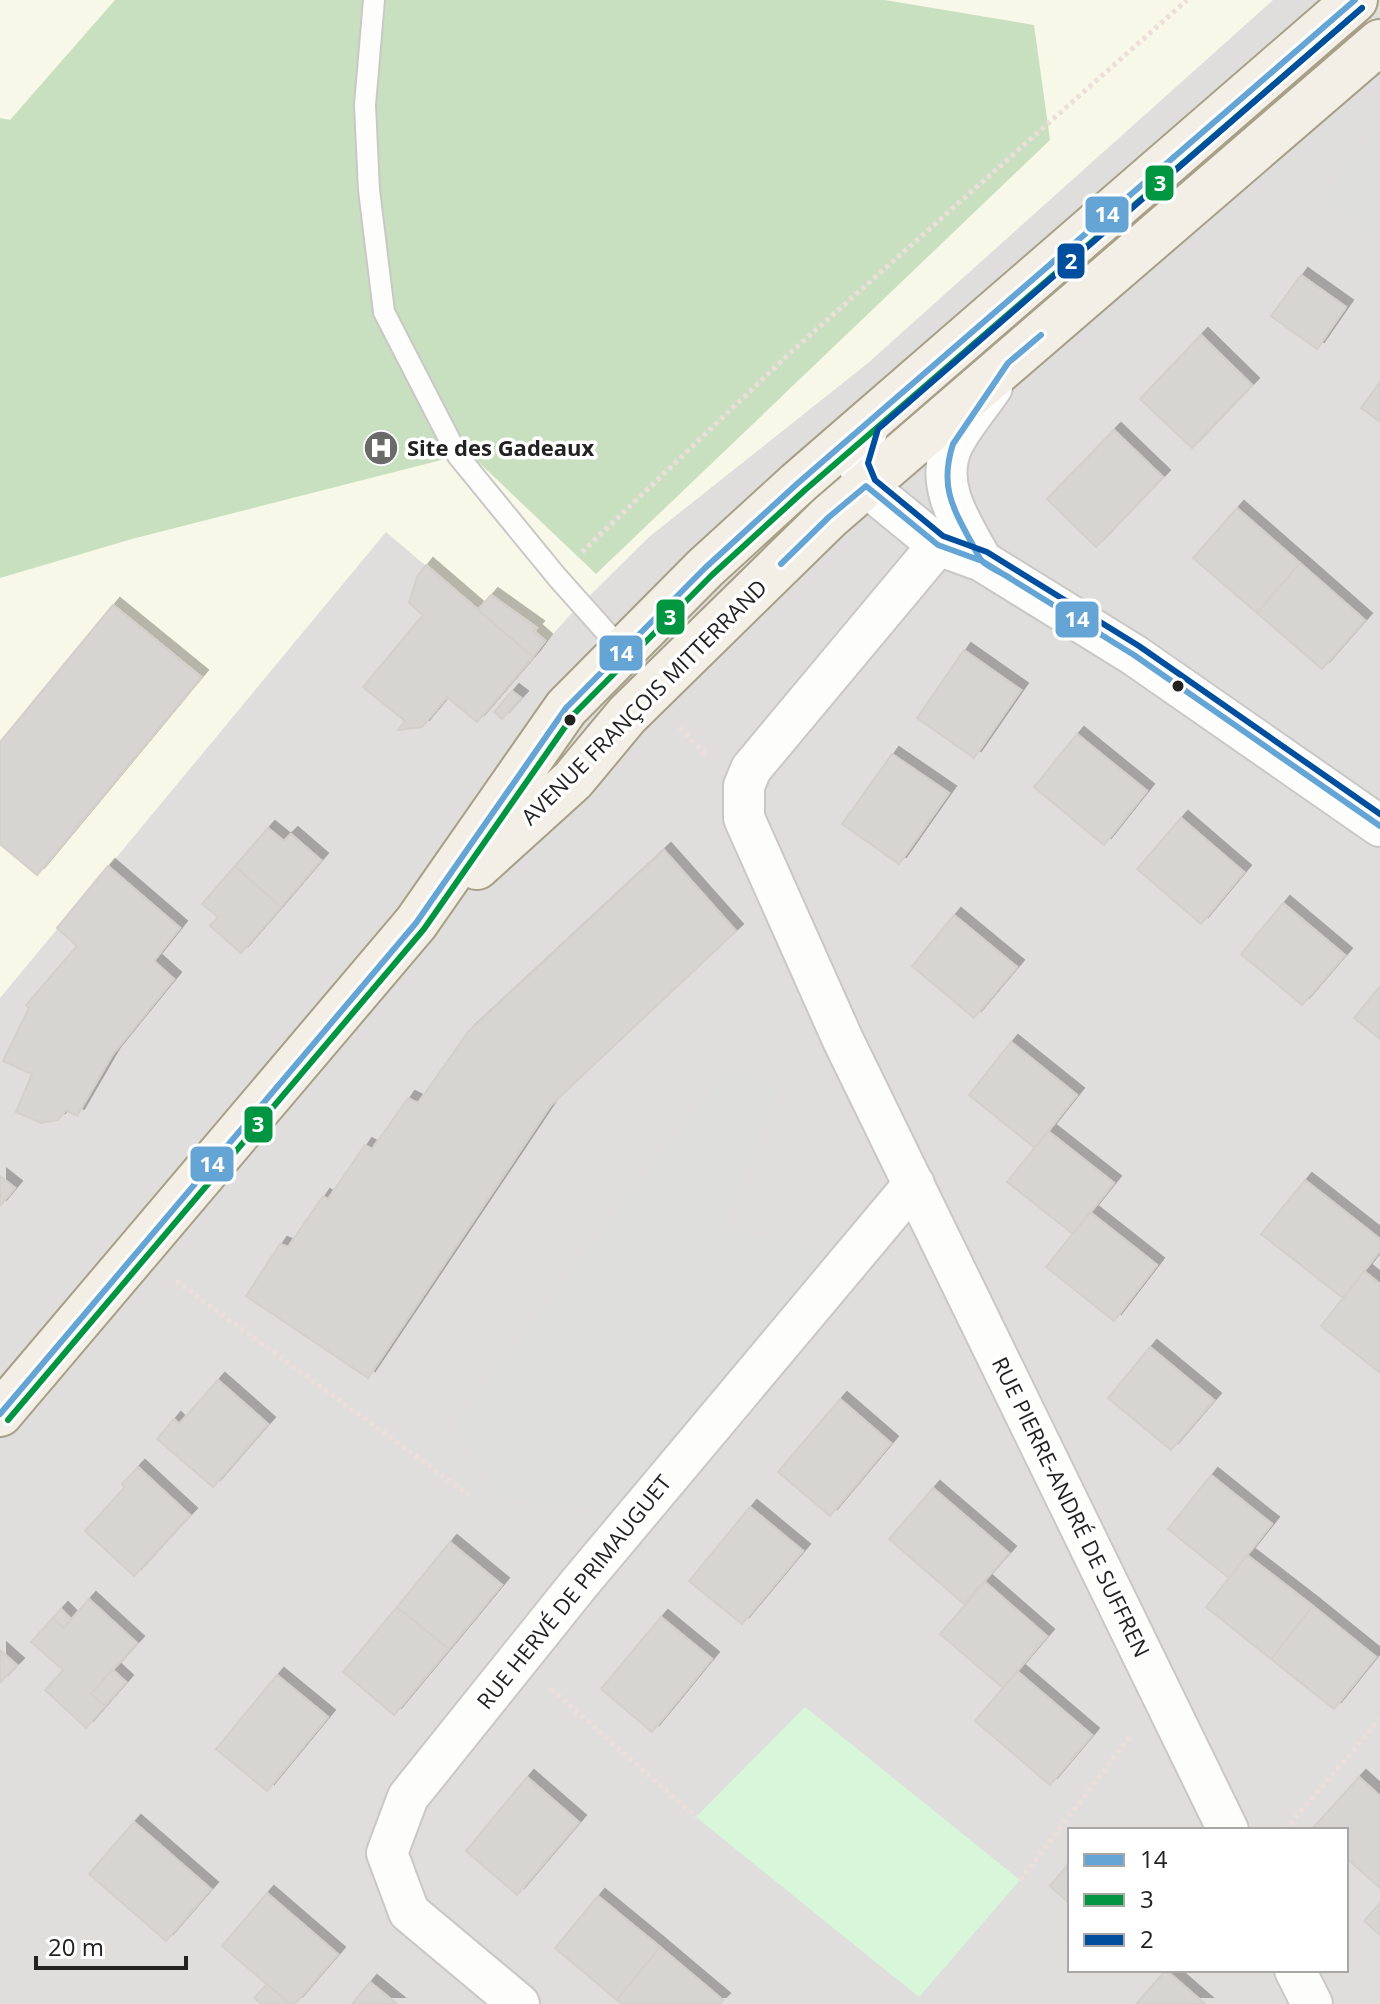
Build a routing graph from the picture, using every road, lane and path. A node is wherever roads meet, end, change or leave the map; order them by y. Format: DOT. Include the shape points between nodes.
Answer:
graph roads {
  1 [pos="374,0"];
  2 [pos="1187,0"];
  3 [pos="1355,0"];
  4 [pos="1380,42"];
  5 [pos="1008,363"];
  6 [pos="869,423"];
  7 [pos="866,486"];
  8 [pos="938,545"];
  9 [pos="982,561"];
  10 [pos="557,577"];
  11 [pos="623,651"];
  12 [pos="673,722"];
  13 [pos="707,756"];
  14 [pos="1380,826"];
  15 [pos="416,923"];
  16 [pos="914,1184"];
  17 [pos="137,1253"];
  18 [pos="0,1414"];
  19 [pos="469,1495"];
  20 [pos="513,1665"];
  21 [pos="1162,1695"];
  22 [pos="1380,1719"];
  23 [pos="696,1817"];
  24 [pos="1227,1828"];
  25 [pos="1287,1828"];
  26 [pos="1020,1880"];
  27 [pos="1296,1972"];
  28 [pos="519,2004"];
  29 [pos="1312,2004"];
  1 -- 10 [label="lane" via="365,105 384,312 458,456"];
  2 -- 10 [label="path" via="791,352"];
  3 -- 6 [label="main road, AVENUE FRANÇOIS MITTERRAND"];
  4 -- 5 [label="main road, AVENUE FRANÇOIS MITTERRAND"];
  5 -- 7 [label="main road, AVENUE FRANÇOIS MITTERRAND"];
  5 -- 9 [label="street" via="948,459 949,497"];
  6 -- 7 [label="street" via="858,463"];
  6 -- 11 [label="main road, AVENUE FRANÇOIS MITTERRAND" via="716,557"];
  7 -- 8 [label="street"];
  7 -- 15 [label="main road, AVENUE FRANÇOIS MITTERRAND" via="627,715 573,780"];
  8 -- 9 [label="street"];
  8 -- 16 [label="street, RUE PIERRE-ANDRÉ DE SUFFREN" via="751,769 742,804 843,1040"];
  9 -- 14 [label="street" via="1157,671"];
  10 -- 11 [label="lane"];
  11 -- 15 [label="main road, AVENUE FRANÇOIS MITTERRAND" via="566,708"];
  12 -- 13 [label="path"];
  15 -- 17 [label="main road, AVENUE FRANÇOIS MITTERRAND"];
  16 -- 20 [label="street, RUE HERVÉ DE PRIMAUGUET"];
  16 -- 21 [label="street, RUE PIERRE-ANDRÉ DE SUFFREN"];
  17 -- 18 [label="main road, AVENUE FRANÇOIS MITTERRAND"];
  17 -- 19 [label="path"];
  20 -- 23 [label="path" via="543,1683"];
  20 -- 28 [label="street, RUE HERVÉ DE PRIMAUGUET" via="408,1797 387,1853 409,1912"];
  21 -- 24 [label="street, RUE PIERRE-ANDRÉ DE SUFFREN"];
  21 -- 26 [label="path"];
  22 -- 25 [label="path"];
  27 -- 29 [label="street"];
}
